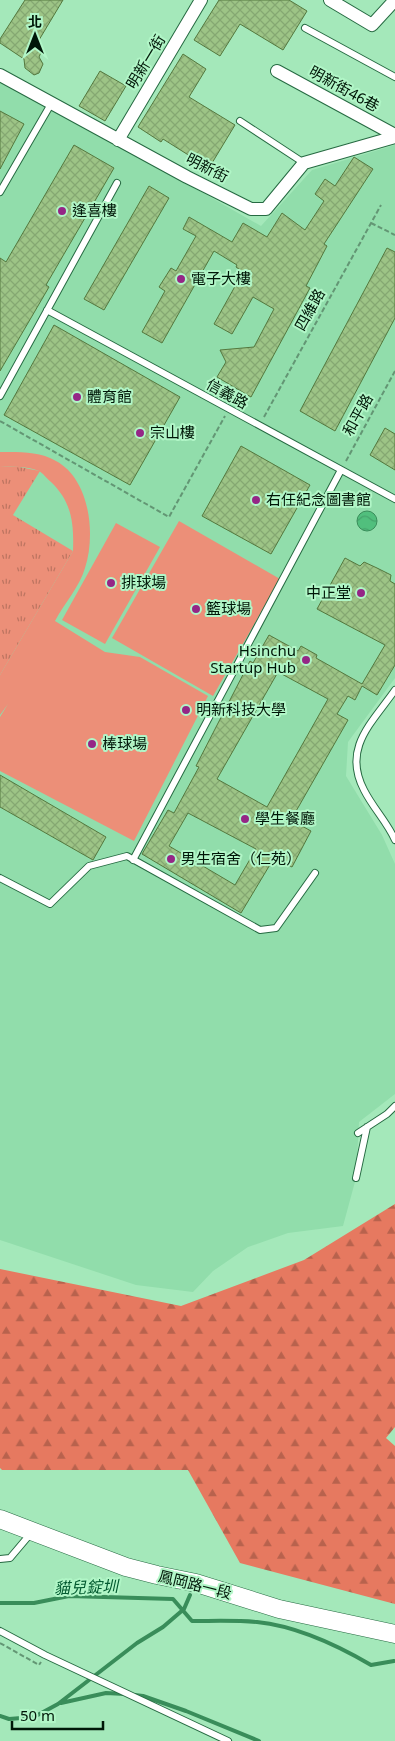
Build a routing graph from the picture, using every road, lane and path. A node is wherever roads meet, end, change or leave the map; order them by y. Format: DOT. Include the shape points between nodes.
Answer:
graph roads {
  1 [pos="201,0"];
  2 [pos="330,0"];
  3 [pos="395,0"];
  4 [pos="305,28"];
  5 [pos="277,70"];
  6 [pos="0,75"];
  7 [pos="395,77"];
  8 [pos="51,104"];
  9 [pos="240,121"];
  10 [pos="395,136"];
  11 [pos="118,140"];
  12 [pos="304,163"];
  13 [pos="117,183"];
  14 [pos="0,192"];
  15 [pos="381,205"];
  16 [pos="371,223"];
  17 [pos="395,234"];
  18 [pos="47,310"];
  19 [pos="395,370"];
  20 [pos="0,396"];
  21 [pos="228,409"];
  22 [pos="0,421"];
  23 [pos="259,426"];
  24 [pos="341,470"];
  25 [pos="395,499"];
  26 [pos="395,690"];
  27 [pos="395,840"];
  28 [pos="133,860"];
  29 [pos="315,873"];
  30 [pos="0,878"];
  31 [pos="395,1106"];
  32 [pos="367,1127"];
  33 [pos="358,1133"];
  34 [pos="356,1178"];
  35 [pos="0,1519"];
  36 [pos="32,1532"];
  37 [pos="0,1559"];
  38 [pos="0,1631"];
  39 [pos="395,1634"];
  40 [pos="0,1643"];
  41 [pos="39,1665"];
  42 [pos="228,1741"];
  1 -- 11 [label="street, 明新一街"];
  2 -- 3 [label="street" via="372,24"];
  4 -- 7 [label="lane"];
  5 -- 10 [label="street, 明新街46巷"];
  6 -- 8 [label="street, 明新街"];
  8 -- 11 [label="street, 明新街"];
  8 -- 14 [label="lane"];
  9 -- 12 [label="lane"];
  10 -- 12 [label="street"];
  11 -- 12 [label="street, 明新街" via="251,209 266,209"];
  13 -- 18 [label="lane"];
  15 -- 16 [label="path, 四維路"];
  16 -- 17 [label="path"];
  16 -- 23 [label="path, 四維路"];
  18 -- 20 [label="lane"];
  18 -- 21 [label="lane, 信義路"];
  19 -- 24 [label="path, 和平路"];
  21 -- 22 [label="path" via="170,517"];
  21 -- 23 [label="lane, 信義路"];
  23 -- 24 [label="lane, 信義路"];
  24 -- 25 [label="lane, 信義路"];
  24 -- 28 [label="lane"];
  26 -- 27 [label="lane" via="364,734 355,760 364,790"];
  28 -- 29 [label="lane" via="260,930 276,928"];
  28 -- 30 [label="lane" via="127,856 89,866 50,904"];
  31 -- 32 [label="lane"];
  32 -- 33 [label="lane"];
  32 -- 34 [label="lane"];
  35 -- 36 [label="street, 鳳岡路一段"];
  36 -- 37 [label="lane" via="10,1558"];
  36 -- 39 [label="street, 鳳岡路一段" via="126,1567 196,1583 279,1609"];
  38 -- 42 [label="lane"];
  40 -- 41 [label="path"];
}
